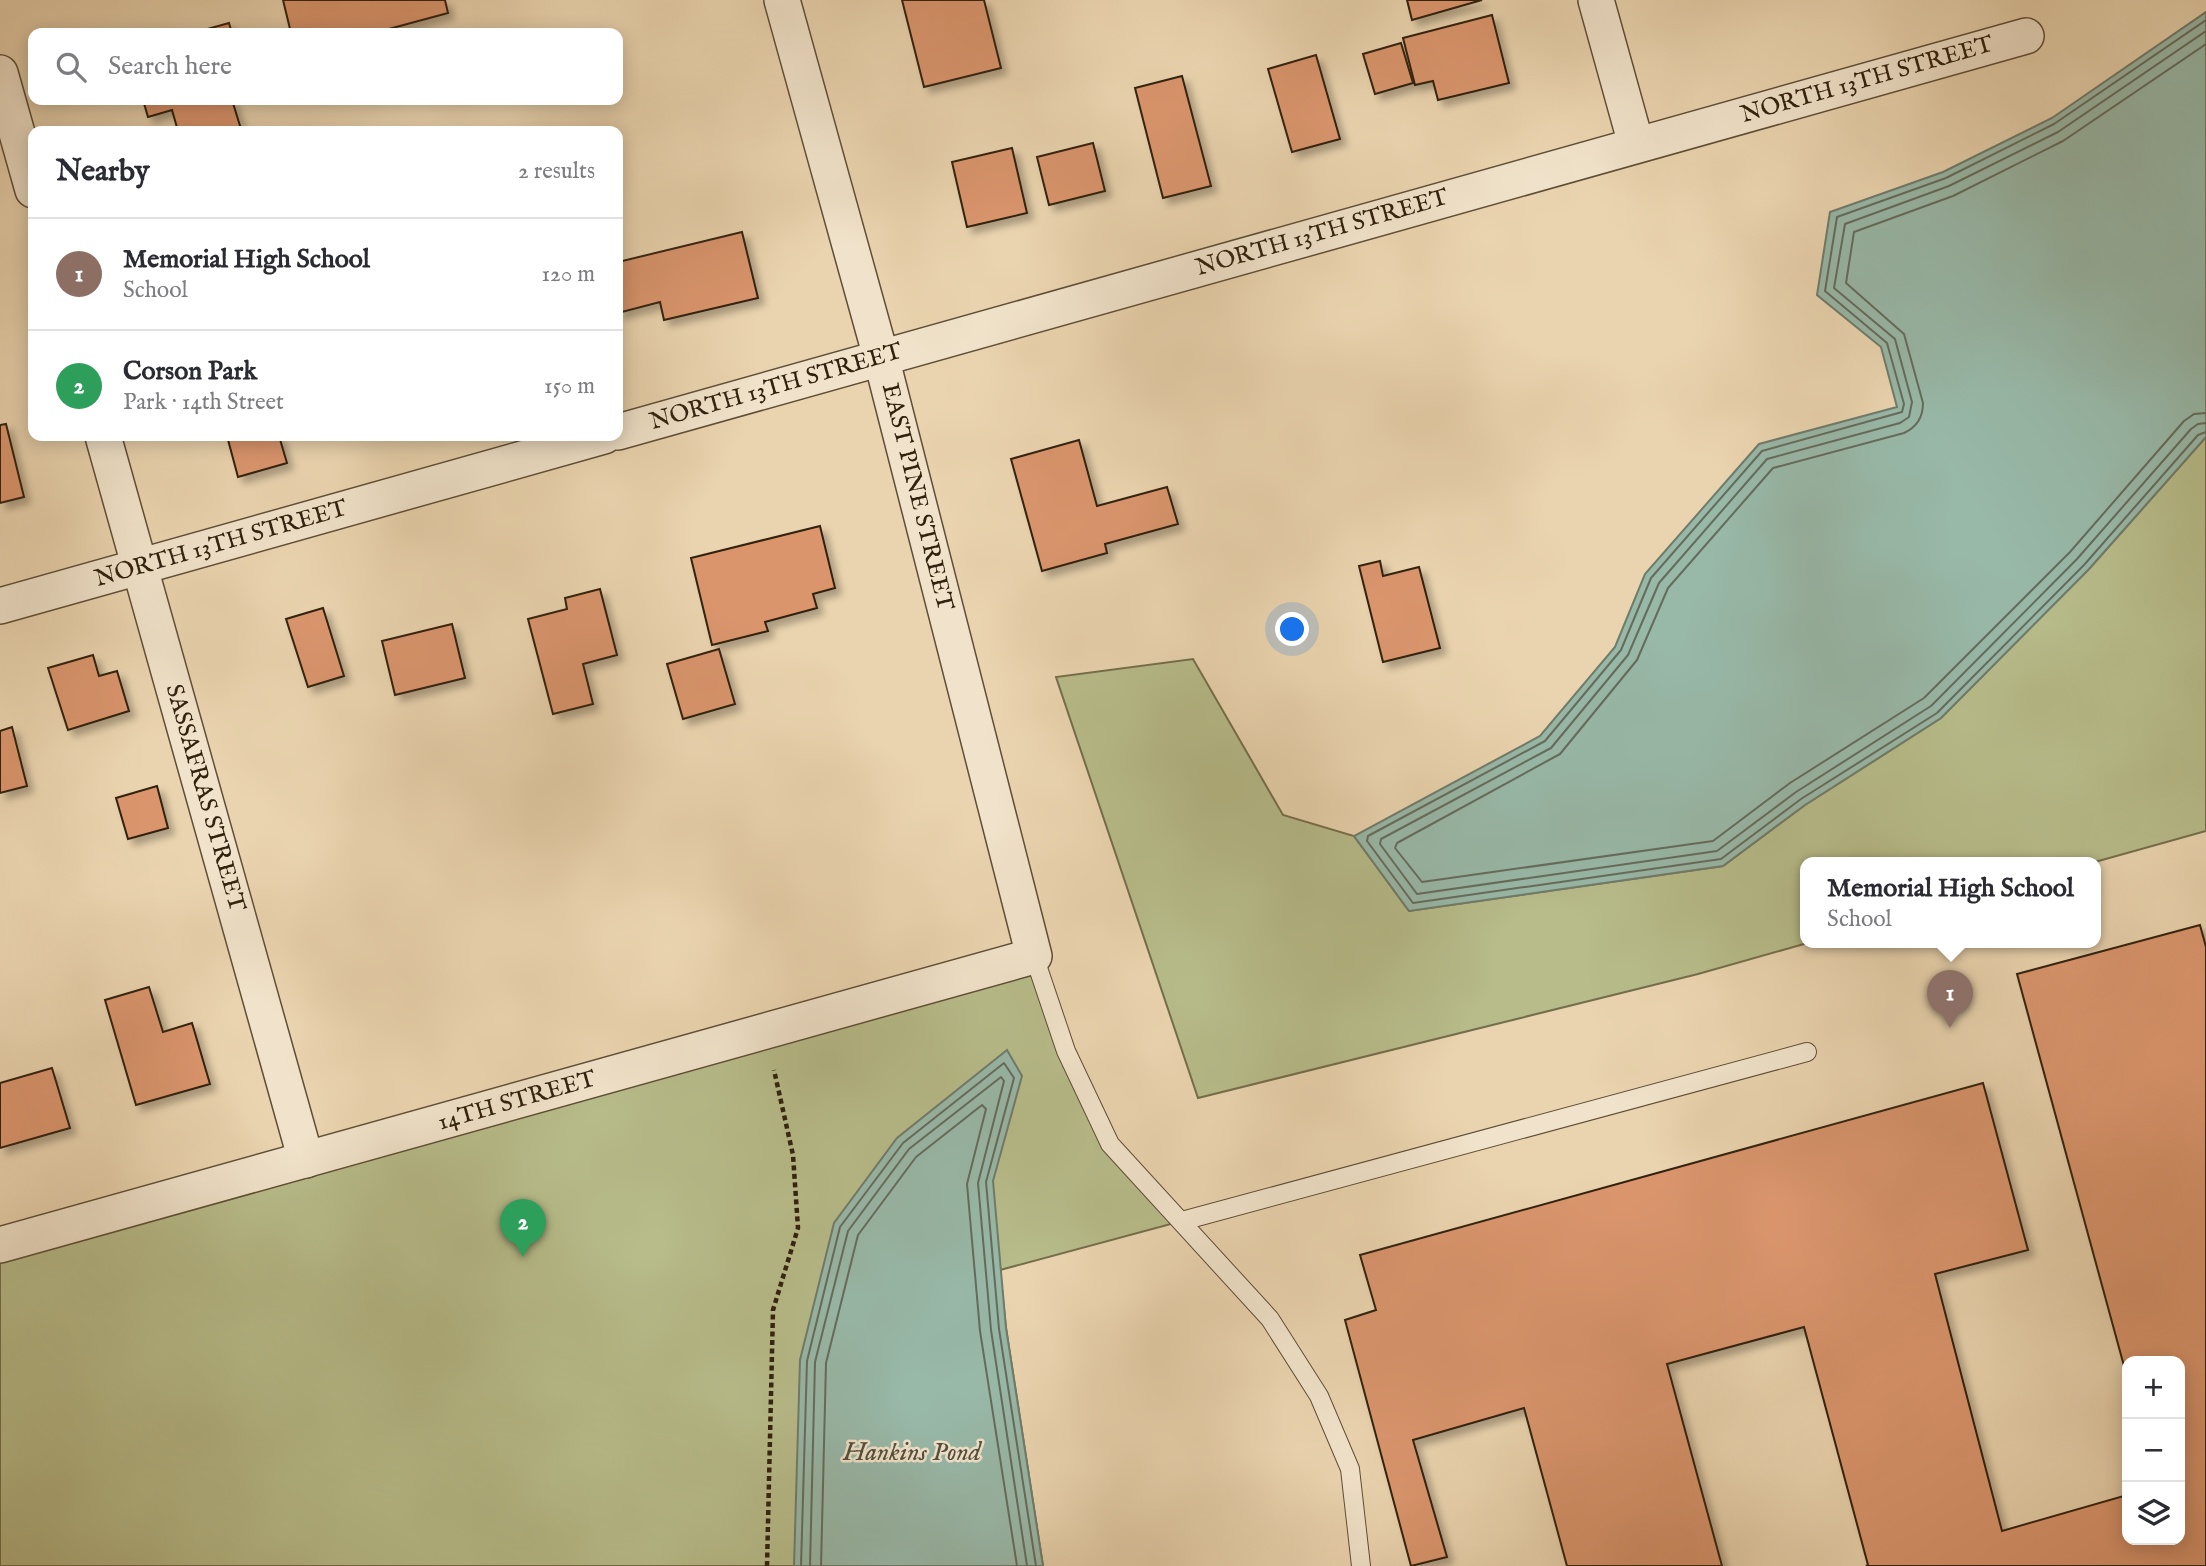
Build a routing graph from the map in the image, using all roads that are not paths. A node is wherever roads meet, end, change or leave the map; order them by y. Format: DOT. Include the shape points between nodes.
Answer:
graph roads {
  1 [pos="782,0"];
  2 [pos="1596,0"];
  3 [pos="2026,36"];
  4 [pos="0,73"];
  5 [pos="1636,144"];
  6 [pos="28,172"];
  7 [pos="881,357"];
  8 [pos="623,431"];
  9 [pos="104,441"];
  10 [pos="586,441"];
  11 [pos="140,567"];
  12 [pos="0,606"];
  13 [pos="1034,956"];
  14 [pos="1807,1052"];
  15 [pos="306,1160"];
  16 [pos="1181,1221"];
  17 [pos="0,1245"];
  18 [pos="1361,1566"];
  1 -- 7 [label="street, EAST PINE STREET"];
  2 -- 5 [label="street"];
  3 -- 5 [label="street, NORTH 13TH STREET"];
  4 -- 6 [label="street"];
  5 -- 7 [label="street, NORTH 13TH STREET"];
  7 -- 8 [label="street, NORTH 13TH STREET"];
  7 -- 13 [label="street, EAST PINE STREET"];
  9 -- 11 [label="street, SASSAFRAS STREET"];
  10 -- 11 [label="street, NORTH 13TH STREET"];
  11 -- 12 [label="street, NORTH 13TH STREET"];
  11 -- 15 [label="street, SASSAFRAS STREET"];
  13 -- 15 [label="street, 14TH STREET"];
  13 -- 16 [label="lane" via="1066,1051 1110,1144"];
  14 -- 16 [label="lane"];
  15 -- 17 [label="street, 14TH STREET"];
  16 -- 18 [label="lane" via="1270,1319 1319,1396 1350,1469"];
}
